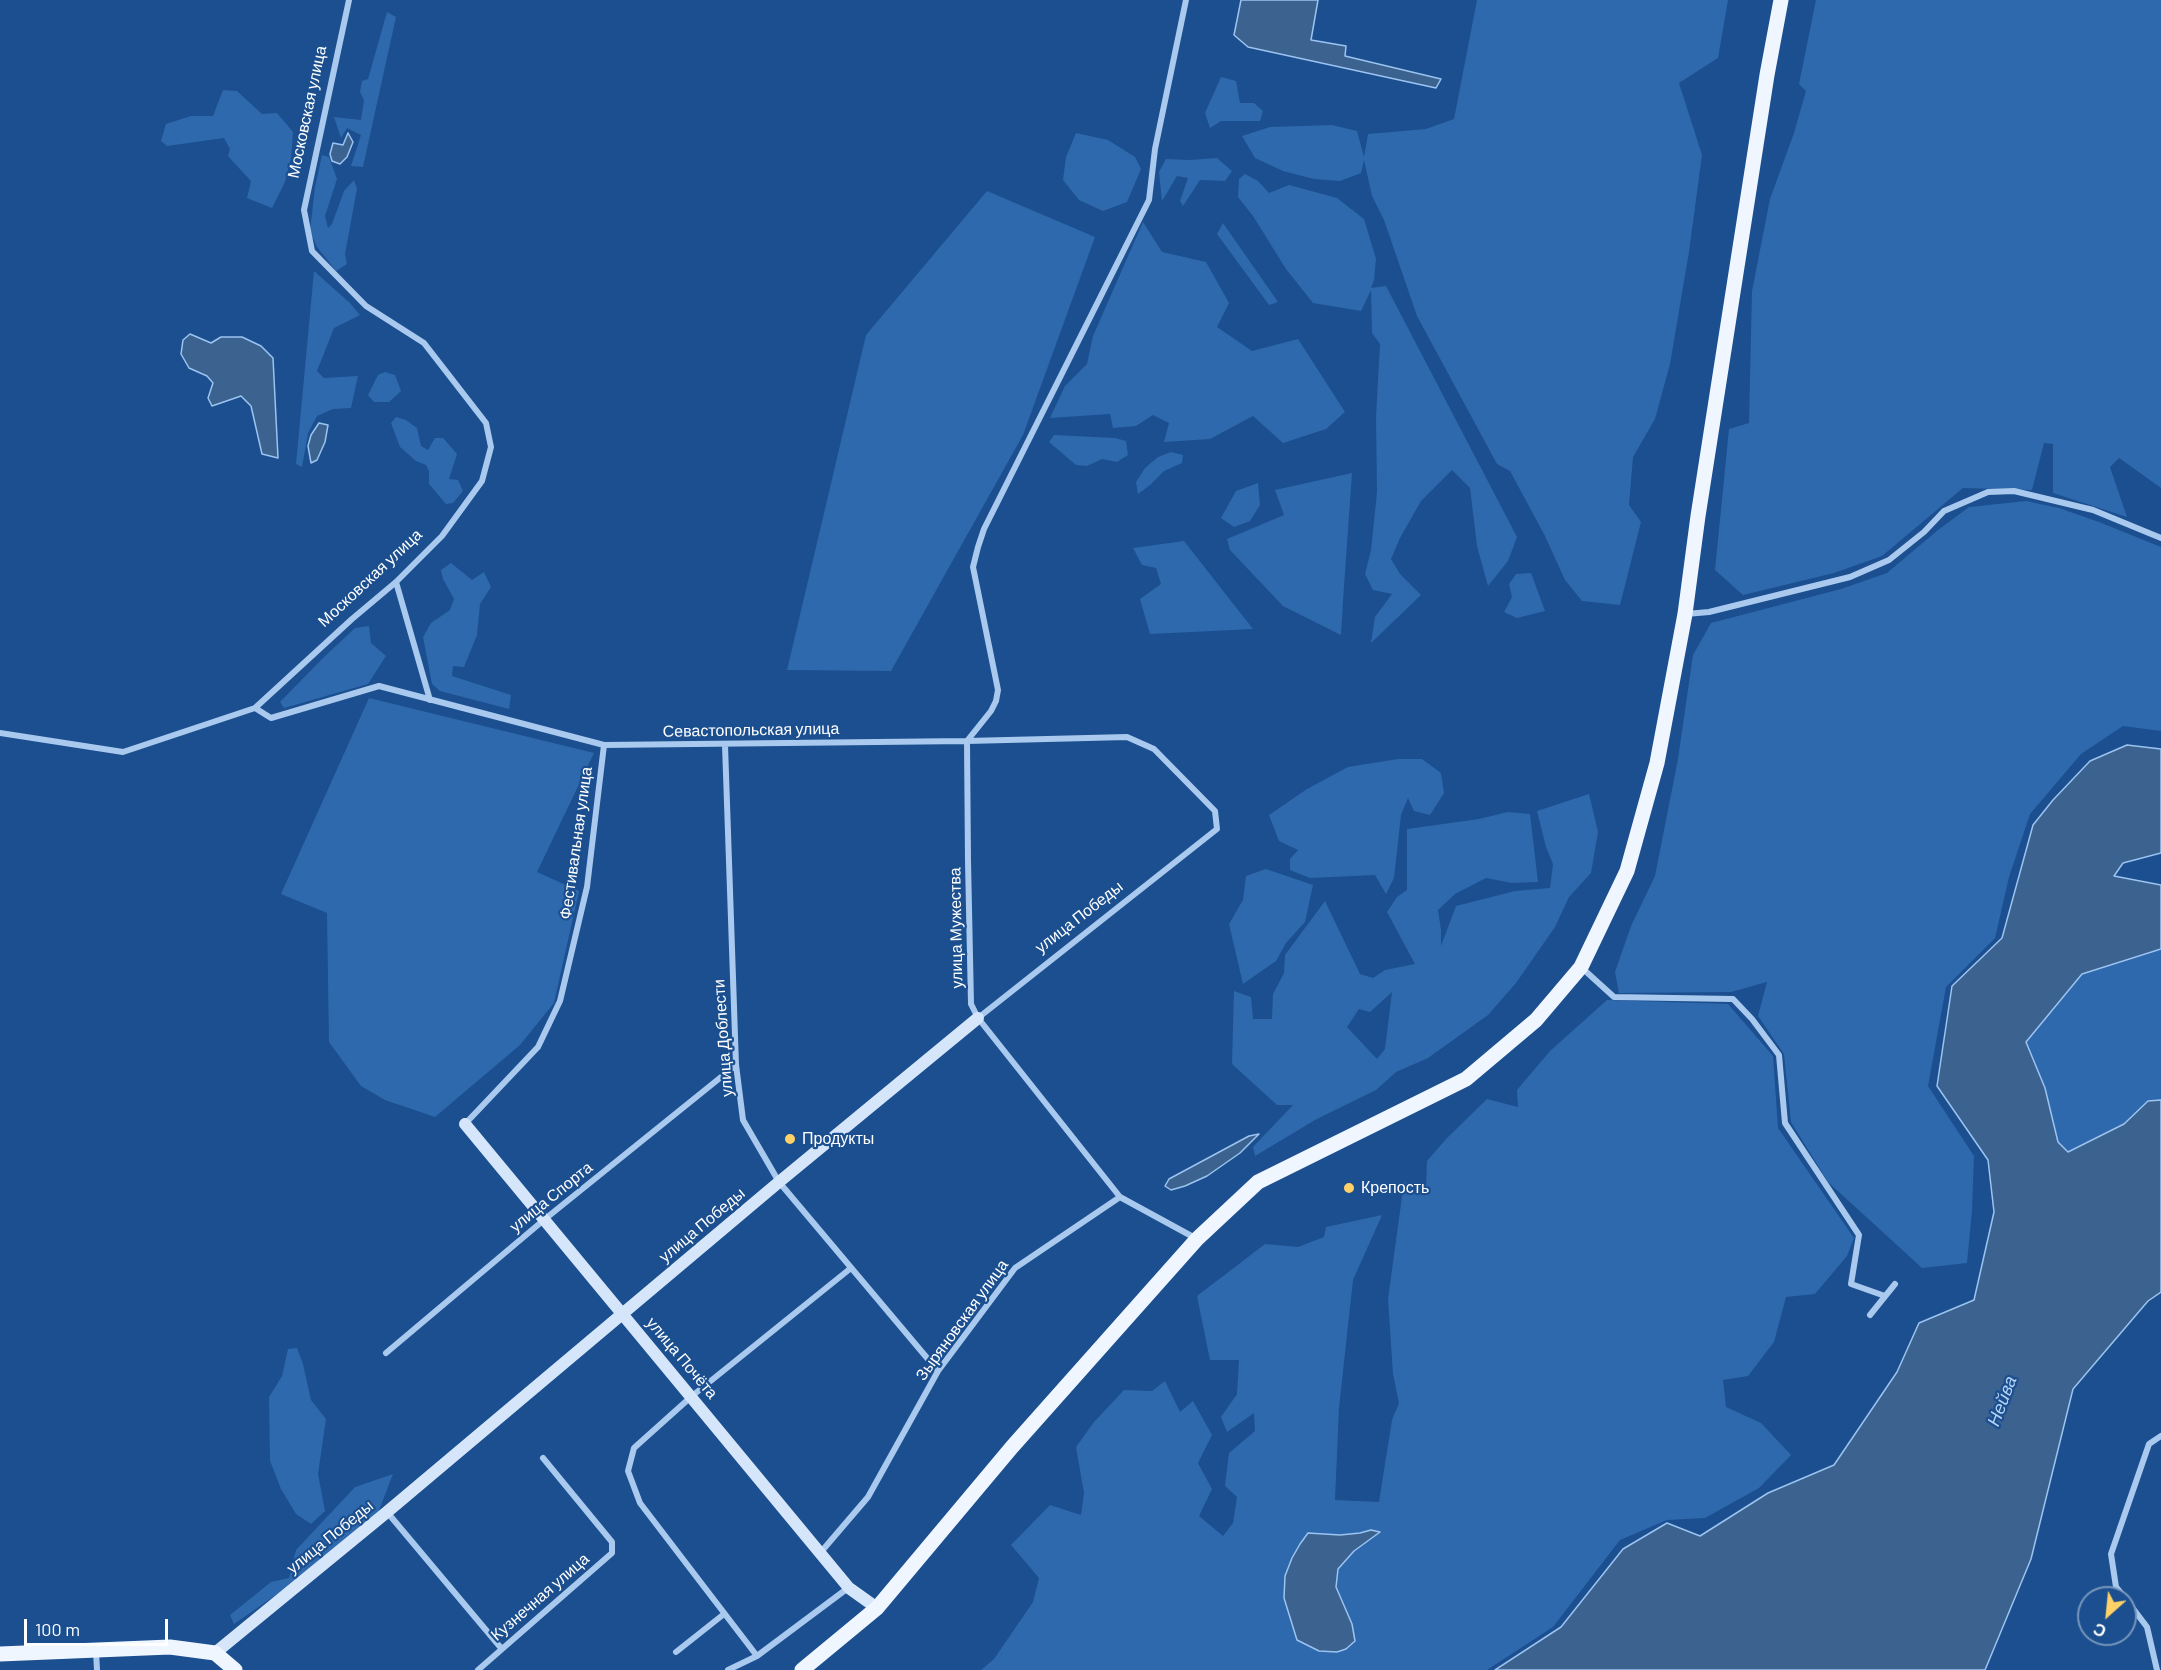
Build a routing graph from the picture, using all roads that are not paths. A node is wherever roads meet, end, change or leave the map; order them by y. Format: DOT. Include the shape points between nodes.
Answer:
graph roads {
  1 [pos="349,0"];
  2 [pos="1186,0"];
  3 [pos="1781,0"];
  4 [pos="2161,538"];
  5 [pos="396,582"];
  6 [pos="1685,614"];
  7 [pos="430,700"];
  8 [pos="255,708"];
  9 [pos="0,733"];
  10 [pos="966,741"];
  11 [pos="604,745"];
  12 [pos="725,745"];
  13 [pos="1217,829"];
  14 [pos="1581,967"];
  15 [pos="978,1018"];
  16 [pos="736,1065"];
  17 [pos="465,1124"];
  18 [pos="779,1182"];
  19 [pos="1120,1197"];
  20 [pos="545,1219"];
  21 [pos="1197,1239"];
  22 [pos="851,1268"];
  23 [pos="1895,1284"];
  24 [pos="1885,1296"];
  25 [pos="623,1313"];
  26 [pos="1870,1315"];
  27 [pos="386,1353"];
  28 [pos="938,1371"];
  29 [pos="692,1396"];
  30 [pos="2161,1436"];
  31 [pos="543,1458"];
  32 [pos="387,1512"];
  33 [pos="821,1552"];
  34 [pos="2116,1586"];
  35 [pos="849,1587"];
  36 [pos="877,1608"];
  37 [pos="724,1614"];
  38 [pos="2137,1614"];
  39 [pos="501,1648"];
  40 [pos="96,1651"];
  41 [pos="676,1652"];
  42 [pos="215,1653"];
  43 [pos="0,1654"];
  44 [pos="757,1656"];
  45 [pos="97,1670"];
  46 [pos="234,1670"];
  47 [pos="478,1670"];
  48 [pos="728,1670"];
  49 [pos="802,1670"];
  50 [pos="2157,1670"];
  1 -- 5 [label="street, Московская улица" via="304,210 312,251 366,306 424,343 486,423 491,447 482,481 442,536"];
  2 -- 10 [label="street" via="1155,149 1149,200 984,529 973,567 998,690 991,711"];
  3 -- 6 [label="main road"];
  4 -- 6 [label="street" via="2092,510 2014,491 1988,492 1944,510 1888,560 1850,577 1709,612"];
  5 -- 7 [label="street"];
  5 -- 8 [label="street, Московская улица"];
  6 -- 14 [label="main road" via="1657,763 1627,871"];
  7 -- 8 [label="street, Севастопольская улица" via="380,687 271,718"];
  7 -- 11 [label="street, Севастопольская улица"];
  8 -- 9 [label="street" via="123,752"];
  10 -- 12 [label="street, Севастопольская улица"];
  10 -- 13 [label="street, Севастопольская улица" via="1127,737 1143,742 1215,811"];
  10 -- 15 [label="street, улица Мужества" via="971,1004"];
  11 -- 12 [label="street, Севастопольская улица"];
  11 -- 17 [label="street, Фестивальная улица" via="587,887 560,1001 538,1047"];
  12 -- 16 [label="street, улица Доблести"];
  13 -- 15 [label="street, улица Победы"];
  14 -- 21 [label="main road" via="1536,1020 1466,1079 1258,1182"];
  14 -- 24 [label="street" via="1614,996 1733,999 1752,1019 1779,1055 1785,1123 1859,1235 1851,1284"];
  15 -- 18 [label="street, улица Победы"];
  15 -- 19 [label="street, улица Мужества"];
  16 -- 18 [label="street, улица Доблести" via="743,1120"];
  16 -- 20 [label="street, улица Спорта"];
  17 -- 20 [label="street, улица Почёта"];
  18 -- 22 [label="street, улица Доблести"];
  18 -- 25 [label="street, улица Победы"];
  19 -- 21 [label="street, улица Мужества"];
  19 -- 28 [label="street, Зыряновская улица" via="1015,1268"];
  20 -- 25 [label="street, улица Почёта"];
  20 -- 27 [label="street, улица Спорта"];
  21 -- 36 [label="main road" via="1012,1447"];
  22 -- 28 [label="street, улица Доблести"];
  22 -- 29 [label="street"];
  23 -- 24 [label="street"];
  24 -- 26 [label="street"];
  25 -- 29 [label="street, улица Почёта"];
  25 -- 32 [label="street, улица Победы"];
  28 -- 33 [label="street, Зыряновская улица" via="868,1497"];
  29 -- 33 [label="street, улица Почёта"];
  29 -- 37 [label="street" via="634,1448 628,1472 640,1503"];
  30 -- 34 [label="street" via="2149,1444 2110,1554"];
  31 -- 39 [label="street, Кузнечная улица" via="612,1542 612,1553"];
  32 -- 39 [label="street"];
  32 -- 42 [label="street, улица Победы"];
  33 -- 35 [label="street, улица Почёта"];
  35 -- 36 [label="street, улица Почёта"];
  35 -- 44 [label="street"];
  36 -- 49 [label="main road"];
  37 -- 41 [label="street"];
  37 -- 44 [label="street"];
  38 -- 50 [label="street" via="2147,1627"];
  39 -- 47 [label="street, Кузнечная улица"];
  40 -- 42 [label="main road" via="170,1647"];
  40 -- 43 [label="main road"];
  40 -- 45 [label="street"];
  42 -- 46 [label="main road"];
  44 -- 48 [label="street"];
}
